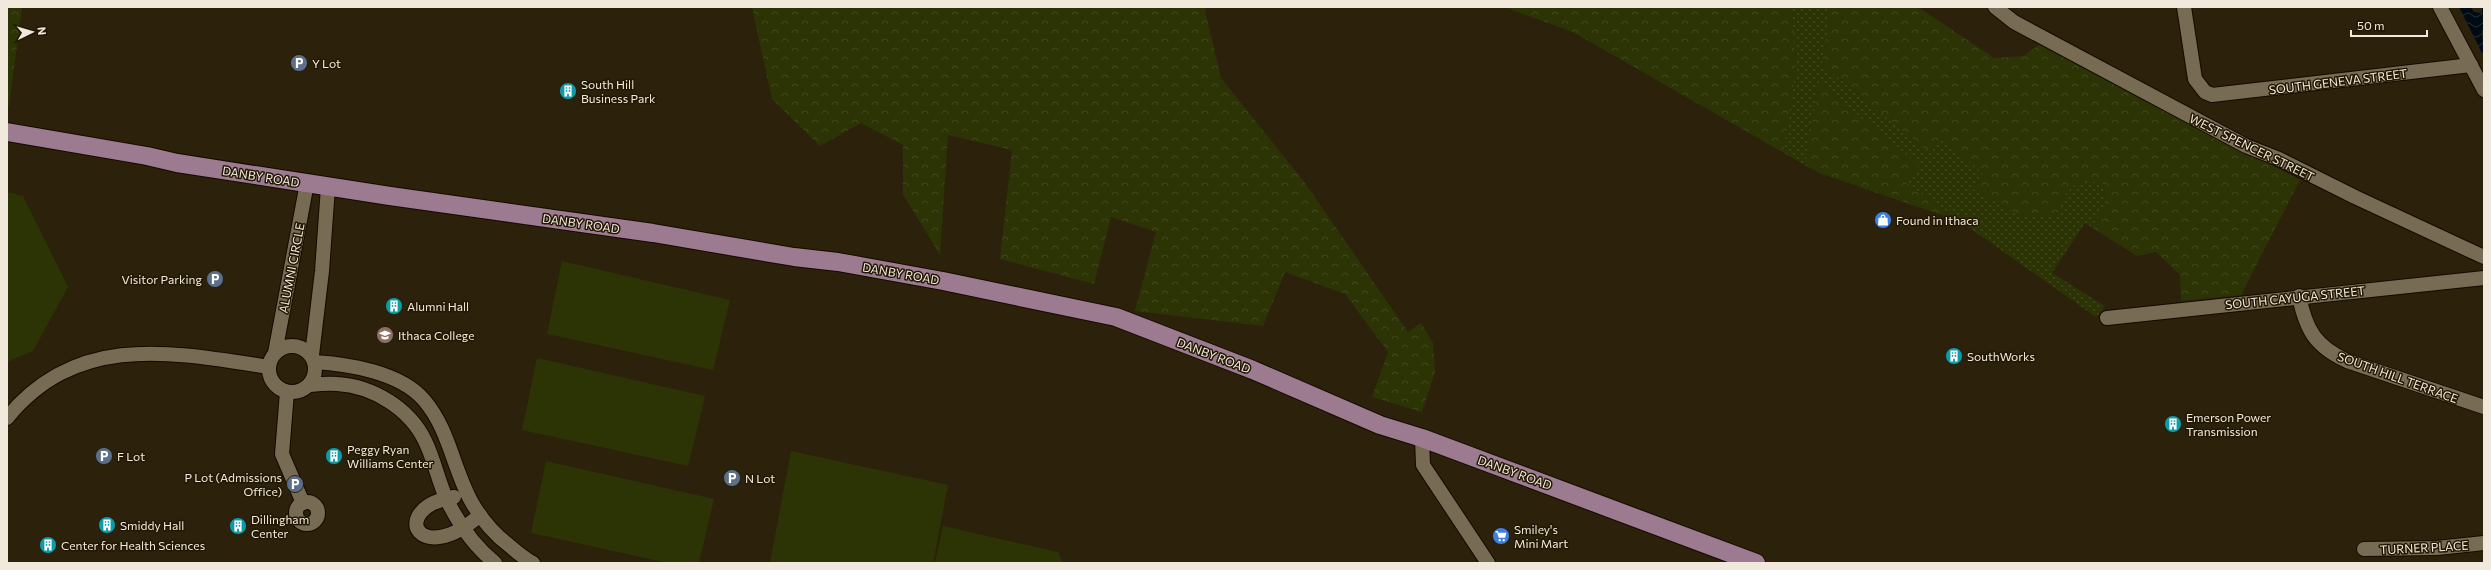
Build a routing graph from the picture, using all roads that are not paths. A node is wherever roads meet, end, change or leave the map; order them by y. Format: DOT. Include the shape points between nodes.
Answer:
graph roads {
  1 [pos="1995,7"];
  2 [pos="2010,7"];
  3 [pos="2184,7"];
  4 [pos="2440,7"];
  5 [pos="2025,26"];
  6 [pos="2471,65"];
  7 [pos="2484,90"];
  8 [pos="7,132"];
  9 [pos="307,184"];
  10 [pos="328,187"];
  11 [pos="2484,257"];
  12 [pos="2484,278"];
  13 [pos="2299,296"];
  14 [pos="2107,318"];
  15 [pos="274,353"];
  16 [pos="313,358"];
  17 [pos="269,367"];
  18 [pos="310,385"];
  19 [pos="287,392"];
  20 [pos="2484,407"];
  21 [pos="7,418"];
  22 [pos="1422,438"];
  23 [pos="468,495"];
  24 [pos="446,498"];
  25 [pos="303,503"];
  26 [pos="480,515"];
  27 [pos="465,530"];
  28 [pos="2484,543"];
  29 [pos="2364,550"];
  30 [pos="495,563"];
  31 [pos="533,563"];
  32 [pos="1488,563"];
  33 [pos="1756,563"];
  1 -- 5 [label="street, WEST SPENCER STREET" via="2014,22"];
  2 -- 5 [label="street, WEST SPENCER STREET"];
  3 -- 6 [label="street, SOUTH GENEVA STREET" via="2195,79 2204,92 2219,95"];
  4 -- 6 [label="street"];
  5 -- 11 [label="street, WEST SPENCER STREET" via="2246,146 2279,159 2355,198"];
  6 -- 7 [label="street"];
  8 -- 9 [label="main road, DANBY ROAD"];
  9 -- 10 [label="main road, DANBY ROAD"];
  9 -- 15 [label="street, ALUMNI CIRCLE"];
  10 -- 16 [label="street"];
  10 -- 22 [label="main road, DANBY ROAD" via="838,262 1116,317 1253,370 1380,425"];
  12 -- 13 [label="street, SOUTH CAYUGA STREET"];
  13 -- 14 [label="street, SOUTH CAYUGA STREET"];
  13 -- 20 [label="street, SOUTH HILL TERRACE" via="2309,330 2318,342 2331,352 2347,361"];
  15 -- 16 [label="street" via="283,347 293,345 304,348"];
  15 -- 17 [label="street"];
  16 -- 18 [label="street" via="315,375"];
  16 -- 23 [label="street" via="379,372 423,398 445,435"];
  17 -- 19 [label="street" via="272,382"];
  17 -- 21 [label="street" via="160,353 112,356 88,361 55,375 29,395"];
  18 -- 19 [label="street" via="300,392"];
  18 -- 24 [label="street" via="338,384 389,400 409,418 425,440"];
  19 -- 25 [label="street" via="282,454"];
  22 -- 32 [label="street" via="1423,465"];
  22 -- 33 [label="main road, DANBY ROAD"];
  23 -- 24 [label="street"];
  23 -- 26 [label="street"];
  24 -- 27 [label="street"];
  24 -- 27 [label="street" via="420,512 416,524 419,534 429,540 439,541"];
  26 -- 27 [label="street"];
  26 -- 31 [label="street" via="502,540"];
  27 -- 30 [label="street" via="483,553"];
  28 -- 29 [label="street, TURNER PLACE" via="2438,548"];
}
